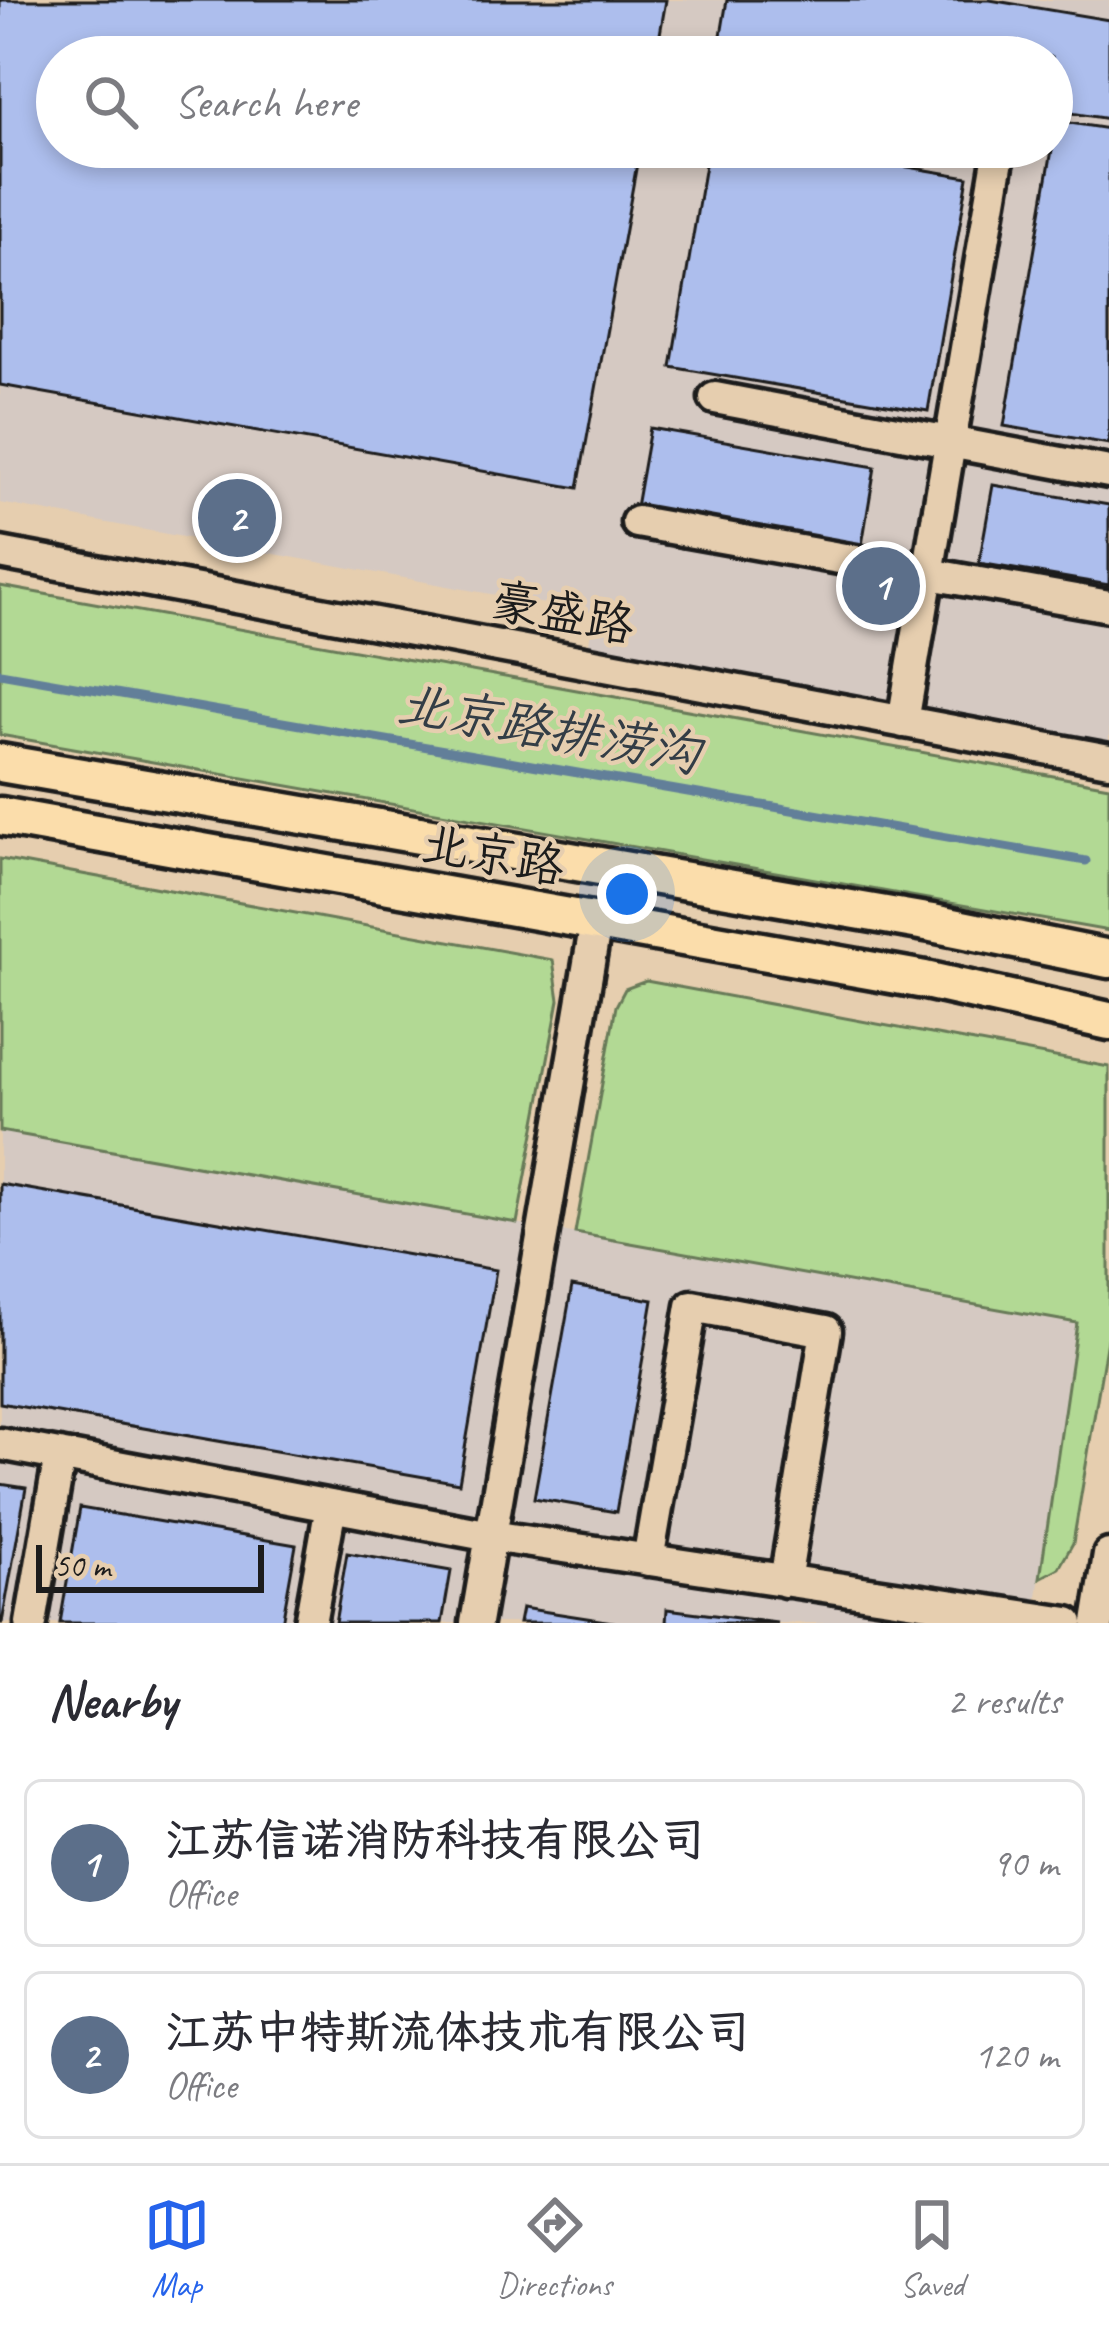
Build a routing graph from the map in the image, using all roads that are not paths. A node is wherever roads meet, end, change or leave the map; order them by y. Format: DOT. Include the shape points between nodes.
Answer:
graph roads {
  1 [pos="996,168"];
  2 [pos="715,398"];
  3 [pos="950,442"];
  4 [pos="1109,472"];
  5 [pos="637,522"];
  6 [pos="0,554"];
  7 [pos="928,574"];
  8 [pos="1109,606"];
  9 [pos="903,722"];
  10 [pos="1109,760"];
  11 [pos="0,764"];
  12 [pos="0,816"];
  13 [pos="596,922"];
  14 [pos="1109,959"];
  15 [pos="1109,1022"];
  16 [pos="0,1444"];
  17 [pos="60,1455"];
  18 [pos="331,1506"];
  19 [pos="490,1536"];
  20 [pos="1109,1555"];
  21 [pos="648,1560"];
  22 [pos="785,1580"];
  23 [pos="31,1623"];
  24 [pos="310,1623"];
  25 [pos="476,1623"];
  26 [pos="1068,1623"];
  27 [pos="1098,1623"];
  1 -- 3 [label="street"];
  2 -- 3 [label="street"];
  3 -- 4 [label="street"];
  3 -- 7 [label="street"];
  5 -- 7 [label="street"];
  6 -- 9 [label="street, 豪盛路"];
  7 -- 8 [label="street"];
  7 -- 9 [label="street"];
  9 -- 10 [label="street, 豪盛路"];
  11 -- 14 [label="main road, 北京路"];
  12 -- 13 [label="main road, 北京路"];
  13 -- 15 [label="main road, 北京路" via="925,980"];
  13 -- 19 [label="street"];
  16 -- 17 [label="street"];
  17 -- 18 [label="street"];
  17 -- 23 [label="street"];
  18 -- 19 [label="street"];
  18 -- 24 [label="street"];
  19 -- 21 [label="street"];
  19 -- 25 [label="street"];
  20 -- 27 [label="street"];
  21 -- 22 [label="street"];
  21 -- 22 [label="street" via="692,1306 826,1331"];
  22 -- 26 [label="street"];
}
